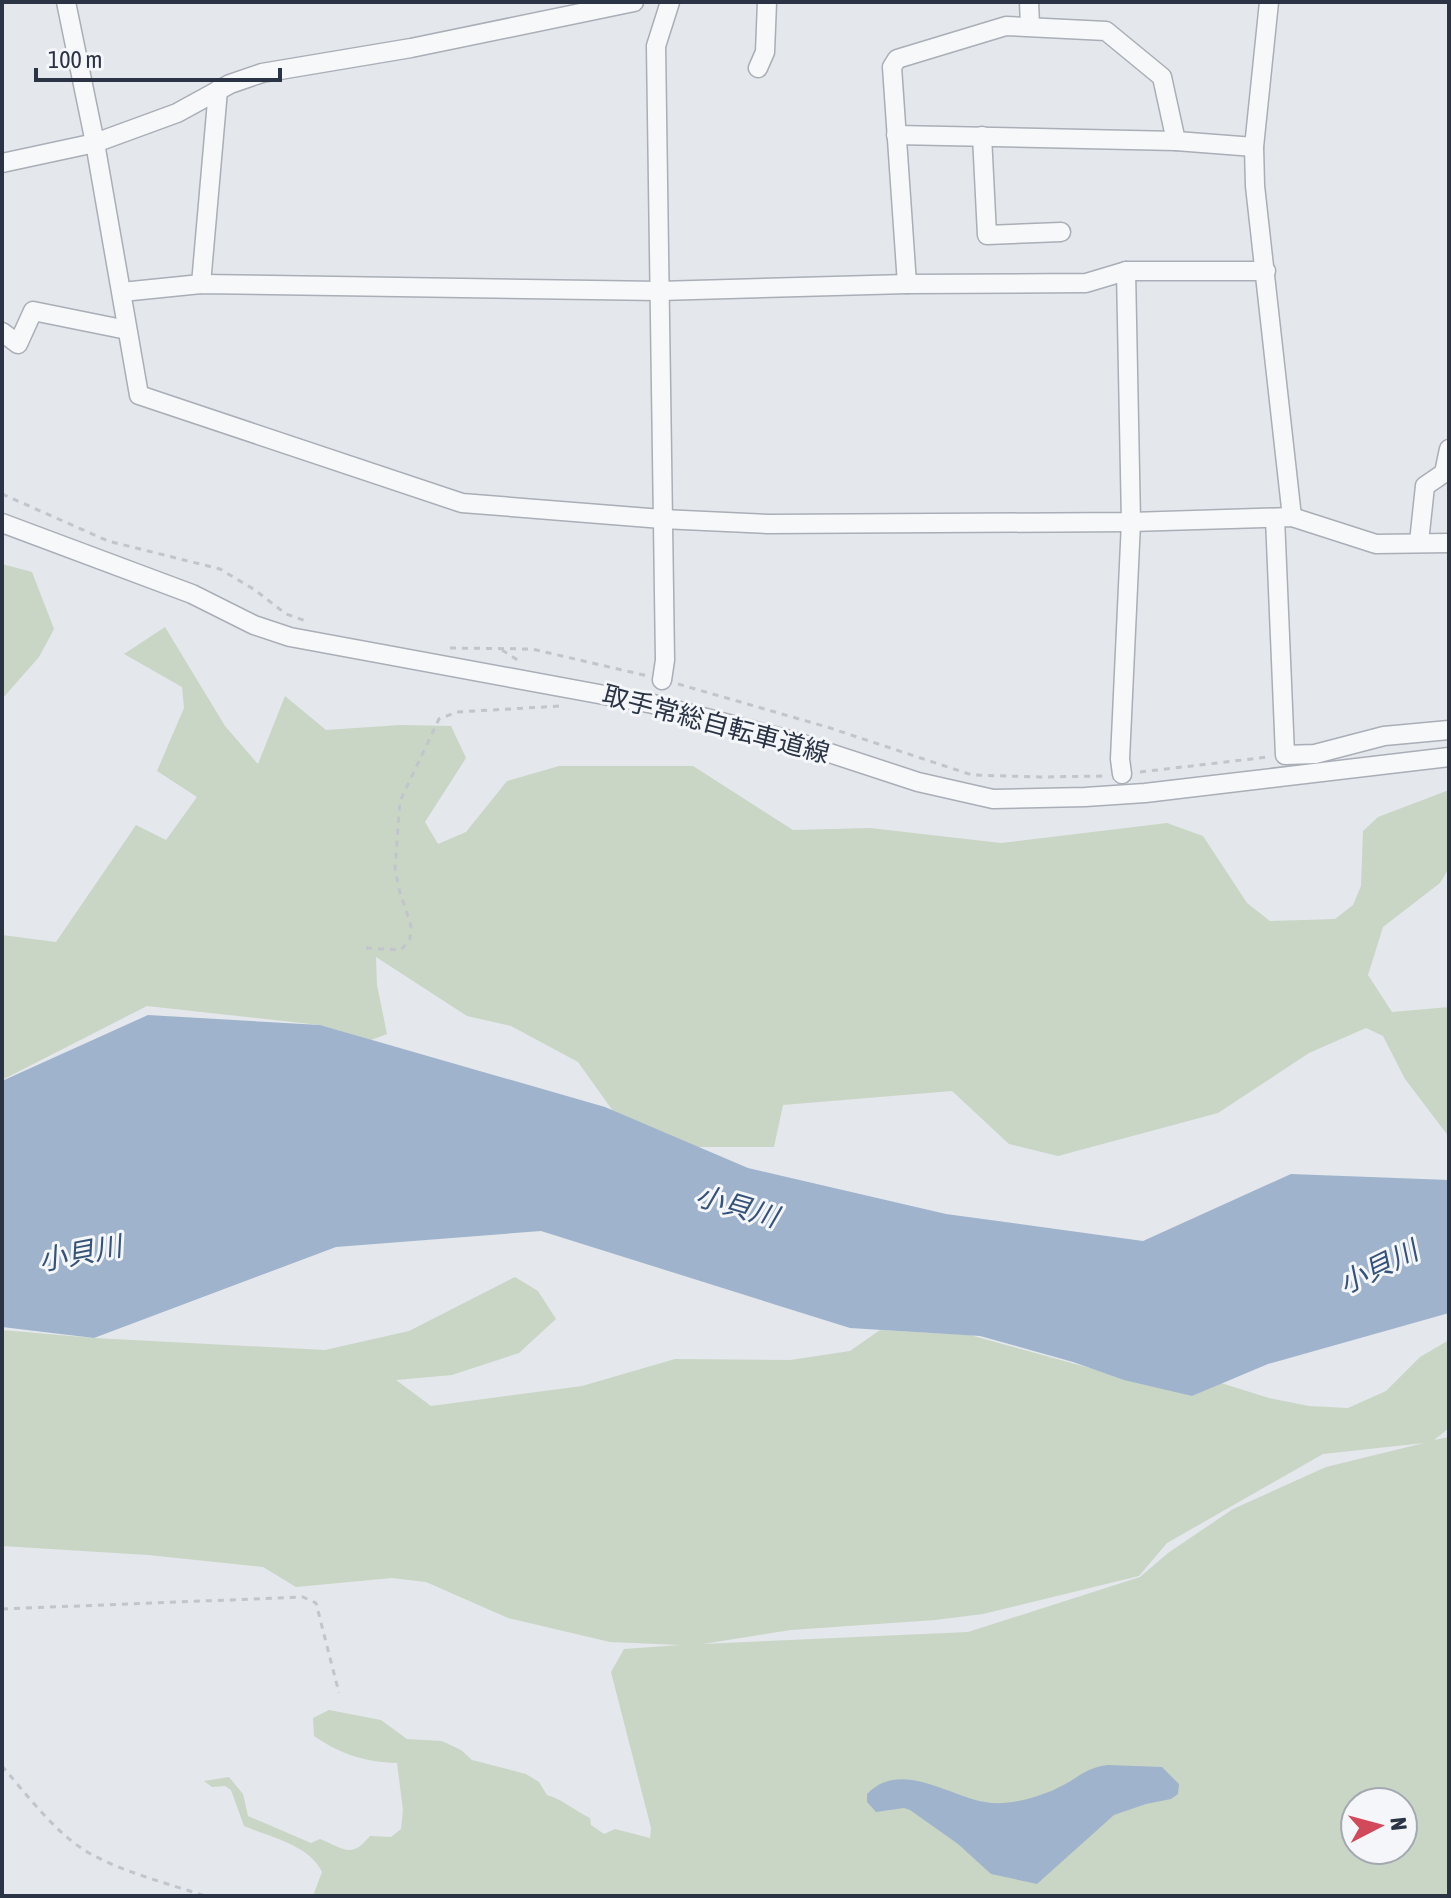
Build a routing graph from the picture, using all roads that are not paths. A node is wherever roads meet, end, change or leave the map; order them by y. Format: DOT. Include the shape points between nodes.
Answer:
graph roads {
  1 [pos="66,2"];
  2 [pos="670,2"];
  3 [pos="767,2"];
  4 [pos="1029,2"];
  5 [pos="1269,2"];
  6 [pos="625,3"];
  7 [pos="1030,25"];
  8 [pos="758,68"];
  9 [pos="218,90"];
  10 [pos="896,135"];
  11 [pos="982,136"];
  12 [pos="1176,141"];
  13 [pos="95,143"];
  14 [pos="1254,147"];
  15 [pos="2,163"];
  16 [pos="1061,232"];
  17 [pos="1126,271"];
  18 [pos="1266,271"];
  19 [pos="201,284"];
  20 [pos="907,284"];
  21 [pos="659,291"];
  22 [pos="122,292"];
  23 [pos="127,330"];
  24 [pos="2,332"];
  25 [pos="1449,449"];
  26 [pos="1284,517"];
  27 [pos="662,519"];
  28 [pos="1131,522"];
  29 [pos="2,523"];
  30 [pos="1419,542"];
  31 [pos="1449,543"];
  32 [pos="662,680"];
  33 [pos="1449,730"];
  34 [pos="1449,757"];
  35 [pos="1122,774"];
  1 -- 13 [label="street"];
  2 -- 21 [label="street" via="656,46"];
  3 -- 8 [label="street" via="765,52"];
  4 -- 7 [label="street"];
  5 -- 14 [label="street"];
  6 -- 9 [label="street" via="262,73"];
  7 -- 10 [label="street" via="1006,26 897,59 892,67"];
  7 -- 12 [label="street" via="1106,31 1135,52 1162,77"];
  9 -- 13 [label="street" via="177,113"];
  9 -- 19 [label="street"];
  10 -- 11 [label="street"];
  10 -- 20 [label="street"];
  11 -- 12 [label="street"];
  11 -- 16 [label="street" via="987,235"];
  12 -- 14 [label="street"];
  13 -- 15 [label="street"];
  13 -- 22 [label="street"];
  14 -- 18 [label="street"];
  17 -- 18 [label="street"];
  17 -- 20 [label="street" via="1086,283"];
  17 -- 28 [label="street"];
  18 -- 26 [label="street" via="1287,483"];
  19 -- 21 [label="street"];
  19 -- 22 [label="street"];
  20 -- 21 [label="street"];
  21 -- 27 [label="street"];
  22 -- 23 [label="street"];
  23 -- 24 [label="street" via="33,311 18,344"];
  23 -- 27 [label="street" via="139,395 462,503"];
  25 -- 30 [label="street" via="1444,473 1425,486"];
  26 -- 28 [label="street"];
  26 -- 30 [label="street" via="1376,544"];
  26 -- 33 [label="street" via="1285,755"];
  27 -- 28 [label="street" via="768,524"];
  27 -- 32 [label="street"];
  28 -- 35 [label="street"];
  29 -- 34 [label="street, 取手常総自転車道線" via="290,637 653,704 993,799 1173,790"];
  30 -- 31 [label="street"];
}
